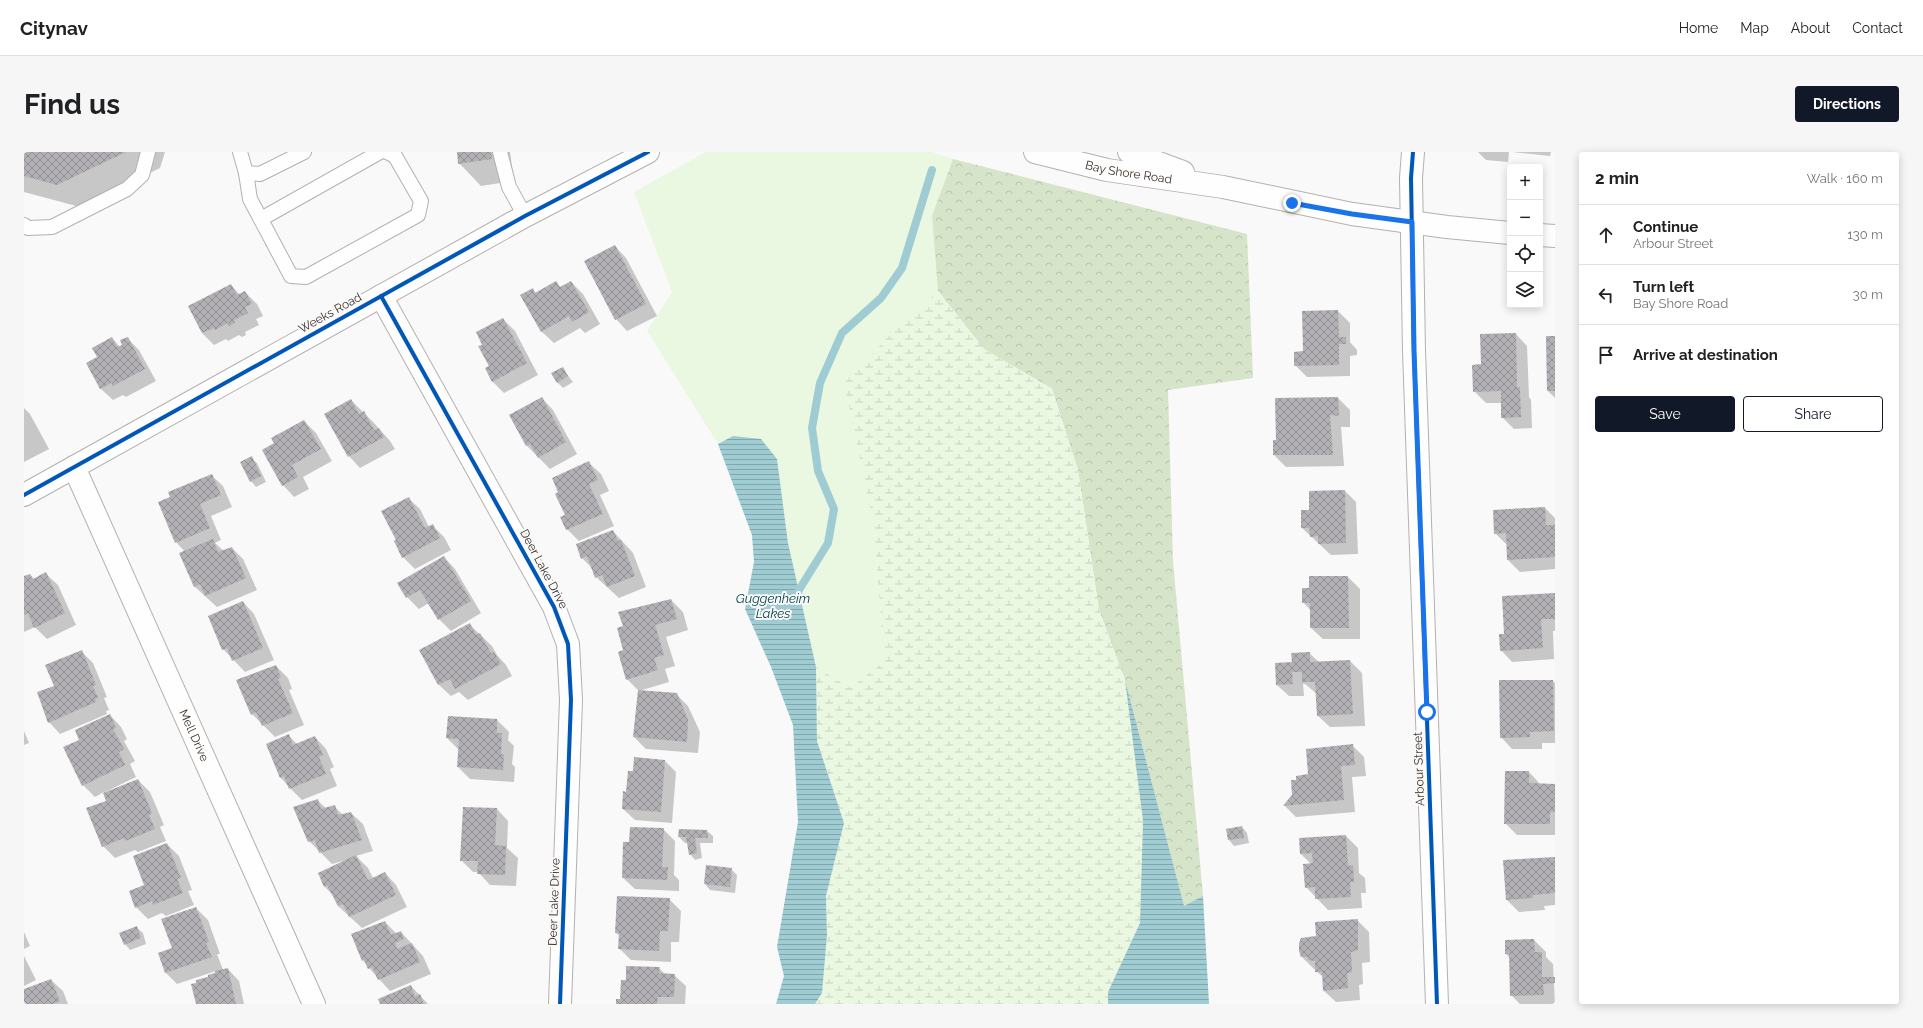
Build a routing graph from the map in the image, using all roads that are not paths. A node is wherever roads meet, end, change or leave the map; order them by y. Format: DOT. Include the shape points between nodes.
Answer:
graph roads {
  1 [pos="148,152"];
  2 [pos="240,152"];
  3 [pos="304,152"];
  4 [pos="380,152"];
  5 [pos="387,152"];
  6 [pos="500,152"];
  7 [pos="1035,152"];
  8 [pos="1129,152"];
  9 [pos="1413,152"];
  10 [pos="635,154"];
  11 [pos="246,173"];
  12 [pos="1223,187"];
  13 [pos="526,216"];
  14 [pos="261,219"];
  15 [pos="1412,222"];
  16 [pos="24,225"];
  17 [pos="1507,233"];
  18 [pos="1543,235"];
  19 [pos="1555,236"];
  20 [pos="381,296"];
  21 [pos="74,467"];
  22 [pos="24,495"];
  23 [pos="314,1004"];
  24 [pos="560,1004"];
  25 [pos="1437,1004"];
  1 -- 16 [label="lane" via="142,175 127,189 52,228 28,228"];
  2 -- 11 [label="lane"];
  3 -- 11 [label="lane" via="260,174"];
  4 -- 14 [label="lane"];
  5 -- 14 [label="lane" via="395,156 421,201 418,215 306,278 291,276"];
  6 -- 13 [label="lane" via="509,187"];
  7 -- 12 [label="street, Bay Shore Road" via="1107,170"];
  8 -- 12 [label="street, Bay Shore Road"];
  9 -- 15 [label="street, Arbour Street"];
  10 -- 13 [label="street, Weeks Road"];
  11 -- 14 [label="lane" via="250,199"];
  12 -- 15 [label="street, Bay Shore Road" via="1352,214"];
  13 -- 20 [label="street, Weeks Road"];
  15 -- 17 [label="street, Bay Shore Road"];
  15 -- 25 [label="street, Arbour Street" via="1414,351"];
  18 -- 19 [label="street"];
  20 -- 21 [label="street, Weeks Road"];
  20 -- 24 [label="street, Deer Lake Drive" via="554,607 568,644 571,700"];
  21 -- 22 [label="street, Weeks Road"];
  21 -- 23 [label="street, Mell Drive"];
}
